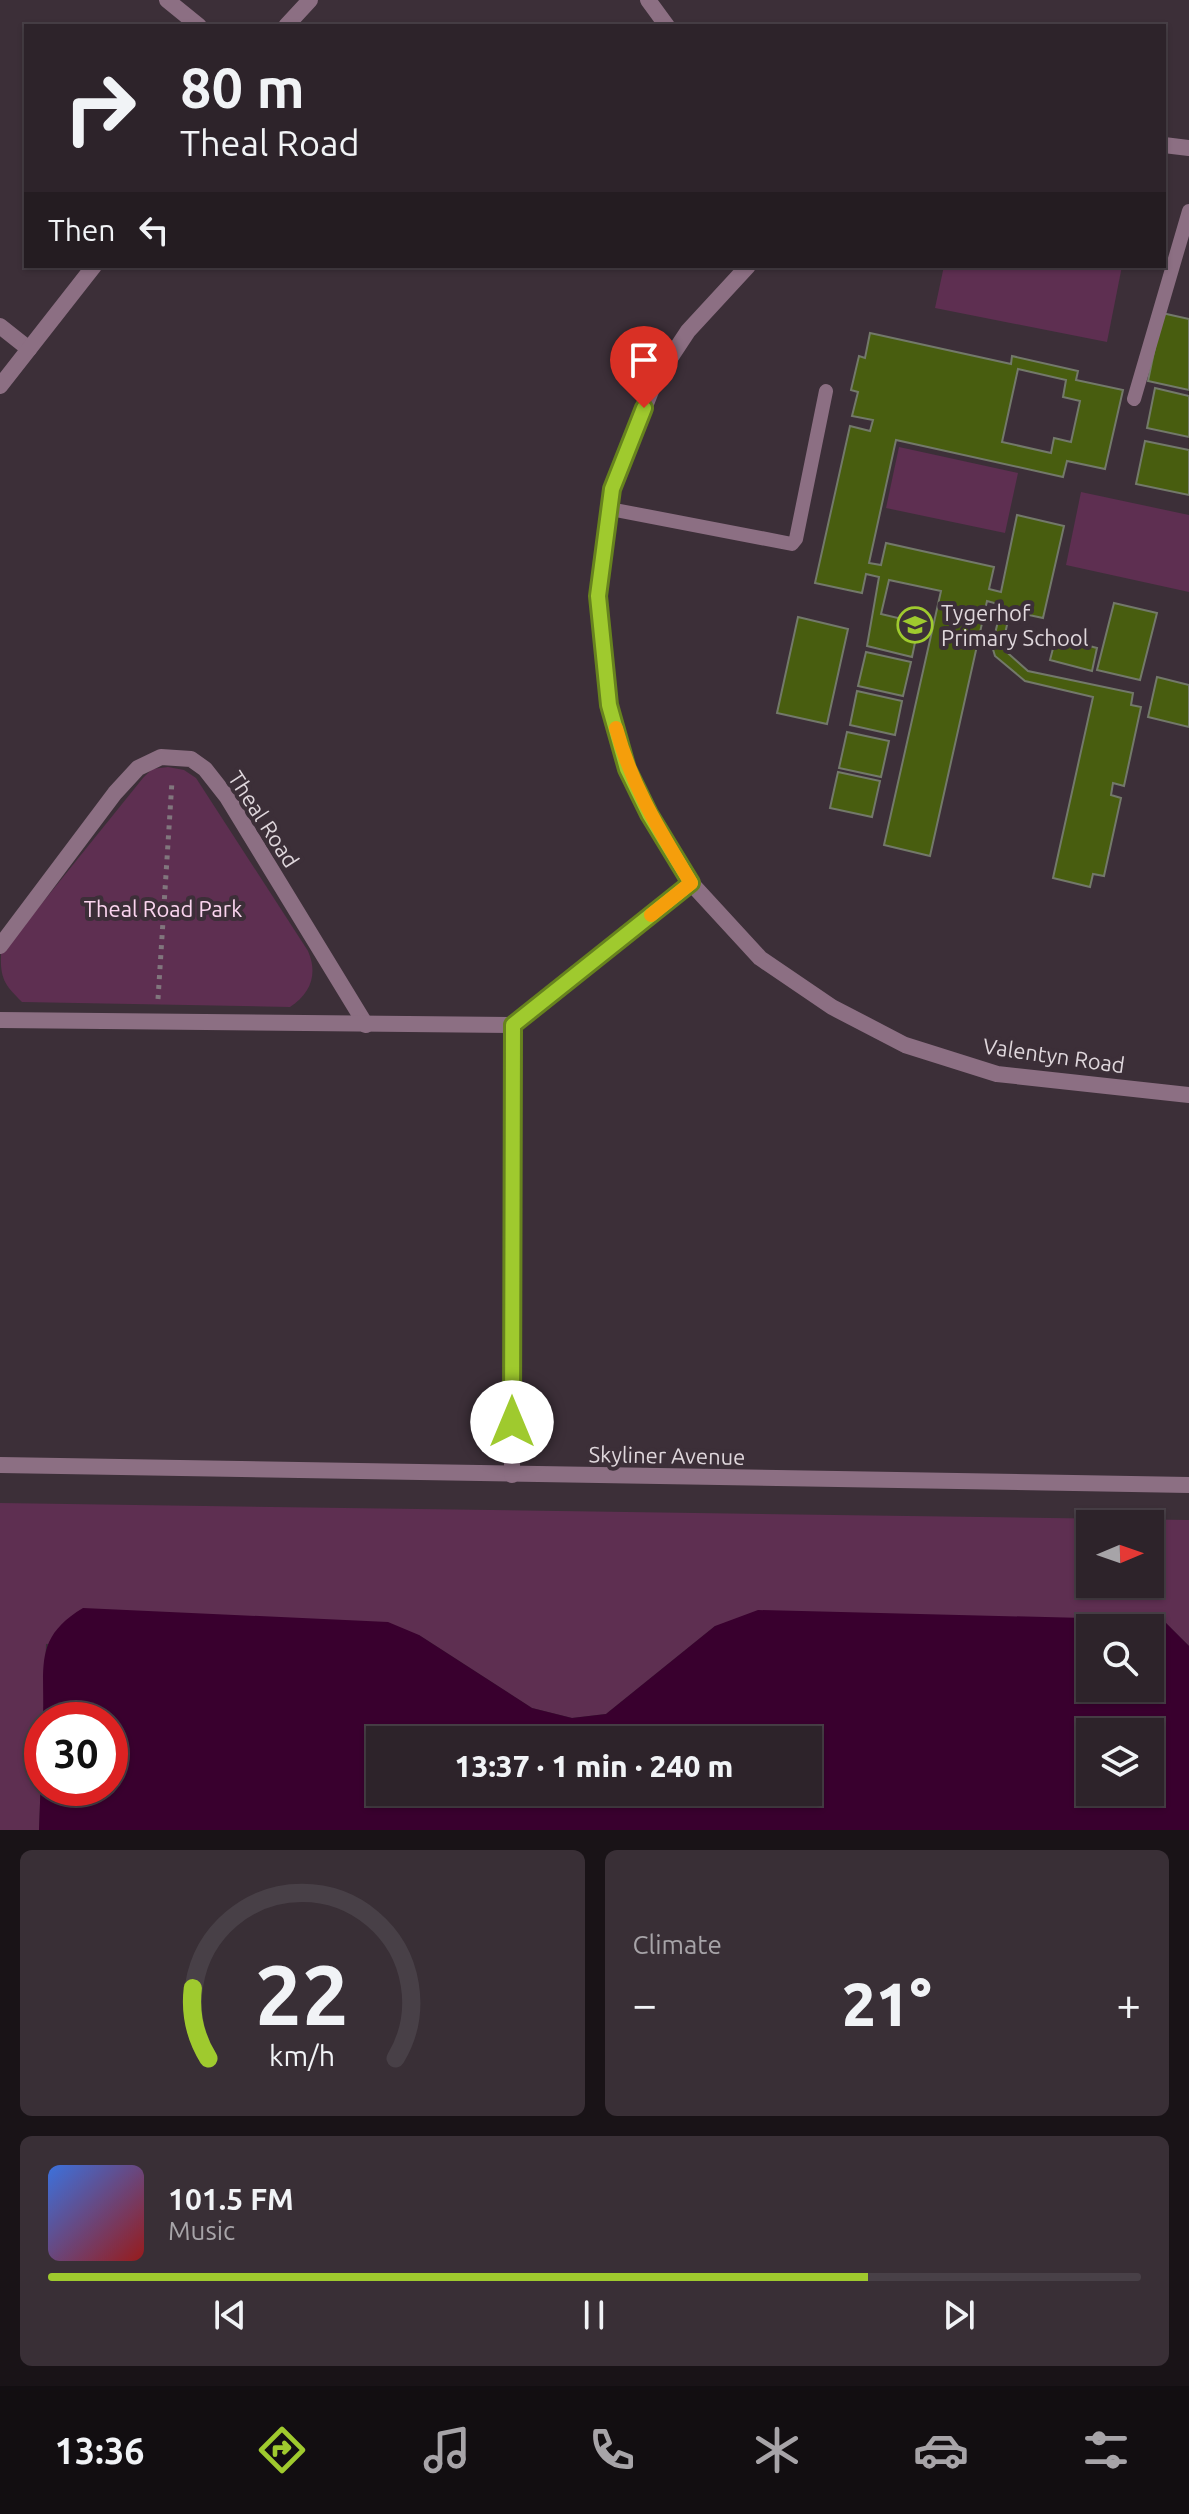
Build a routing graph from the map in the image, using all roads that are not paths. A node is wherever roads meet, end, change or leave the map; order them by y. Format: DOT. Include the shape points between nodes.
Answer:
graph roads {
  1 [pos="167,0"];
  2 [pos="310,0"];
  3 [pos="648,0"];
  4 [pos="197,24"];
  5 [pos="288,24"];
  6 [pos="666,24"];
  7 [pos="1166,145"];
  8 [pos="1189,148"];
  9 [pos="1189,211"];
  10 [pos="92,268"];
  11 [pos="746,268"];
  12 [pos="0,326"];
  13 [pos="29,349"];
  14 [pos="0,386"];
  15 [pos="826,391"];
  16 [pos="1134,399"];
  17 [pos="610,509"];
  18 [pos="691,883"];
  19 [pos="0,946"];
  20 [pos="0,1020"];
  21 [pos="366,1025"];
  22 [pos="513,1025"];
  23 [pos="1189,1095"];
  24 [pos="0,1465"];
  25 [pos="512,1475"];
  26 [pos="1189,1485"];
  1 -- 4 [label="street"];
  2 -- 5 [label="street"];
  3 -- 6 [label="street"];
  7 -- 8 [label="street"];
  9 -- 16 [label="lane"];
  10 -- 13 [label="street"];
  11 -- 17 [label="street, Valentyn Road" via="688,331 655,381 612,489"];
  12 -- 13 [label="street"];
  13 -- 14 [label="street"];
  15 -- 17 [label="lane" via="792,544"];
  17 -- 18 [label="street, Valentyn Road" via="598,596 609,705 627,769"];
  18 -- 22 [label="street"];
  18 -- 23 [label="street, Valentyn Road" via="760,958 832,1007 905,1045 997,1074"];
  19 -- 21 [label="street, Theal Road" via="138,768 161,757 191,759 227,797"];
  20 -- 21 [label="street"];
  21 -- 22 [label="street"];
  22 -- 25 [label="street"];
  24 -- 25 [label="street, Skyliner Avenue"];
  25 -- 26 [label="street, Skyliner Avenue"];
}
